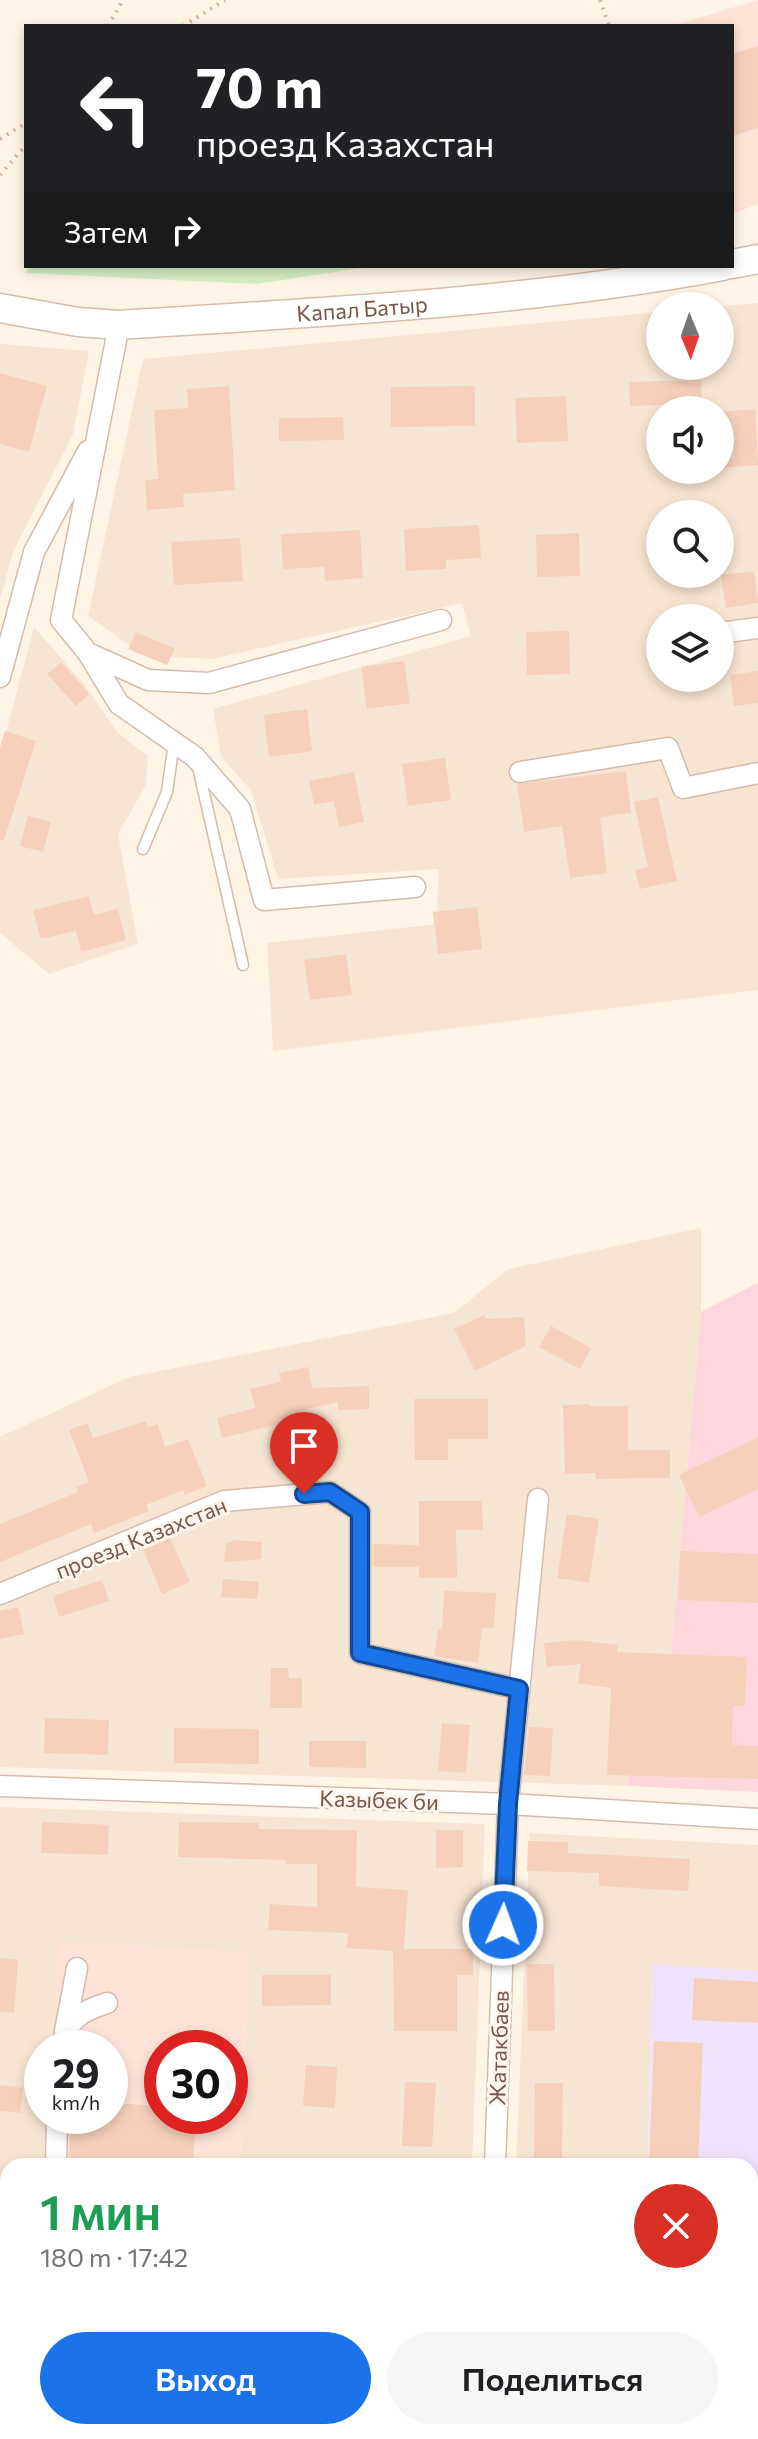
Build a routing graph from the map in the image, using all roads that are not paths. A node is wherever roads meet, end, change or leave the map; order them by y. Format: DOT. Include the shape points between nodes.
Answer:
graph roads {
  1 [pos="758,259"];
  2 [pos="734,264"];
  3 [pos="710,268"];
  4 [pos="0,308"];
  5 [pos="119,325"];
  6 [pos="99,430"];
  7 [pos="441,620"];
  8 [pos="758,628"];
  9 [pos="734,631"];
  10 [pos="88,653"];
  11 [pos="0,677"];
  12 [pos="174,742"];
  13 [pos="195,757"];
  14 [pos="520,772"];
  15 [pos="758,773"];
  16 [pos="143,849"];
  17 [pos="415,887"];
  18 [pos="243,965"];
  19 [pos="538,1499"];
  20 [pos="0,1594"];
  21 [pos="519,1689"];
  22 [pos="0,1786"];
  23 [pos="508,1804"];
  24 [pos="758,1819"];
  25 [pos="77,1968"];
  26 [pos="107,2003"];
  27 [pos="65,2030"];
  28 [pos="68,2030"];
  29 [pos="57,2134"];
  30 [pos="56,2158"];
  31 [pos="495,2158"];
  1 -- 2 [label="main road"];
  3 -- 5 [label="main road, Капал Батыр" via="548,294"];
  4 -- 5 [label="main road, Капал Батыр"];
  5 -- 6 [label="street"];
  6 -- 10 [label="street" via="61,620"];
  6 -- 11 [label="street" via="34,552"];
  7 -- 10 [label="street" via="209,683 148,680"];
  8 -- 9 [label="street"];
  10 -- 12 [label="street" via="119,704"];
  12 -- 13 [label="street"];
  12 -- 16 [label="lane" via="167,792"];
  13 -- 17 [label="street" via="240,809 264,900"];
  13 -- 18 [label="lane"];
  14 -- 15 [label="street" via="668,748 683,788"];
  19 -- 21 [label="street, Жатакбаев"];
  20 -- 21 [label="street, проезд Казахстан" via="224,1501 330,1492 360,1512 360,1653"];
  21 -- 23 [label="street, Жатакбаев"];
  22 -- 23 [label="street, Казыбек би"];
  23 -- 24 [label="street, Казыбек би"];
  23 -- 31 [label="street, Жатакбаев"];
  25 -- 27 [label="street"];
  26 -- 28 [label="street" via="79,2014"];
  29 -- 30 [label="street"];
}
